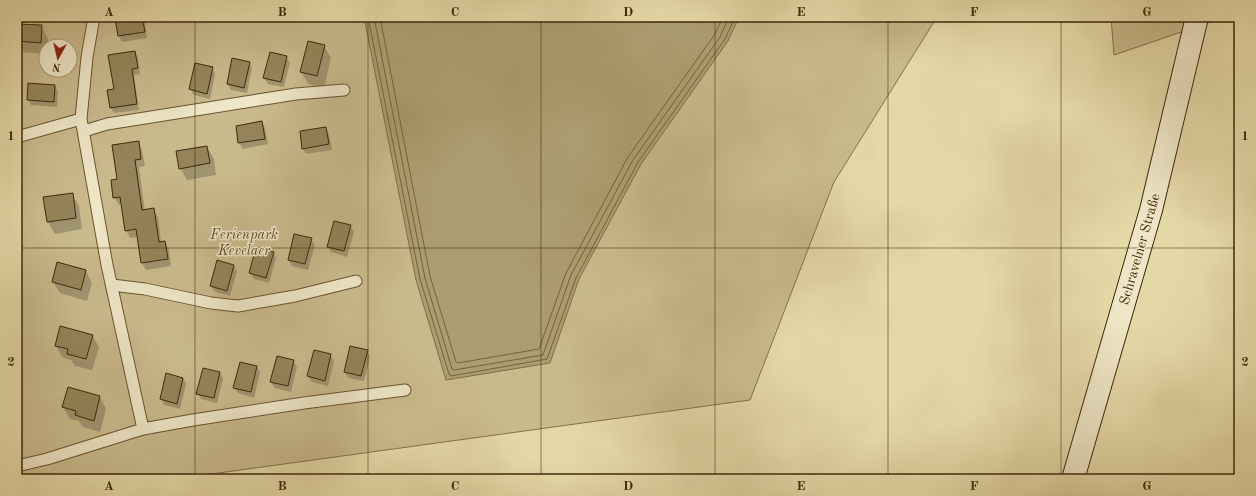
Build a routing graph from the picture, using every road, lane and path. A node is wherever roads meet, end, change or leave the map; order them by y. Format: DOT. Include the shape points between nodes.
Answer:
graph roads {
  1 [pos="94,17"];
  2 [pos="1197,17"];
  3 [pos="344,90"];
  4 [pos="81,119"];
  5 [pos="84,130"];
  6 [pos="17,137"];
  7 [pos="356,281"];
  8 [pos="112,285"];
  9 [pos="405,390"];
  10 [pos="143,429"];
  11 [pos="17,466"];
  12 [pos="1073,479"];
  1 -- 4 [label="lane"];
  2 -- 12 [label="main road, Schravelner Straße" via="1151,210"];
  3 -- 5 [label="lane" via="296,94"];
  4 -- 5 [label="lane"];
  4 -- 6 [label="lane"];
  5 -- 8 [label="lane" via="106,265"];
  7 -- 8 [label="lane" via="295,296 238,306"];
  8 -- 10 [label="lane"];
  9 -- 10 [label="lane" via="304,403"];
  10 -- 11 [label="lane"];
}
